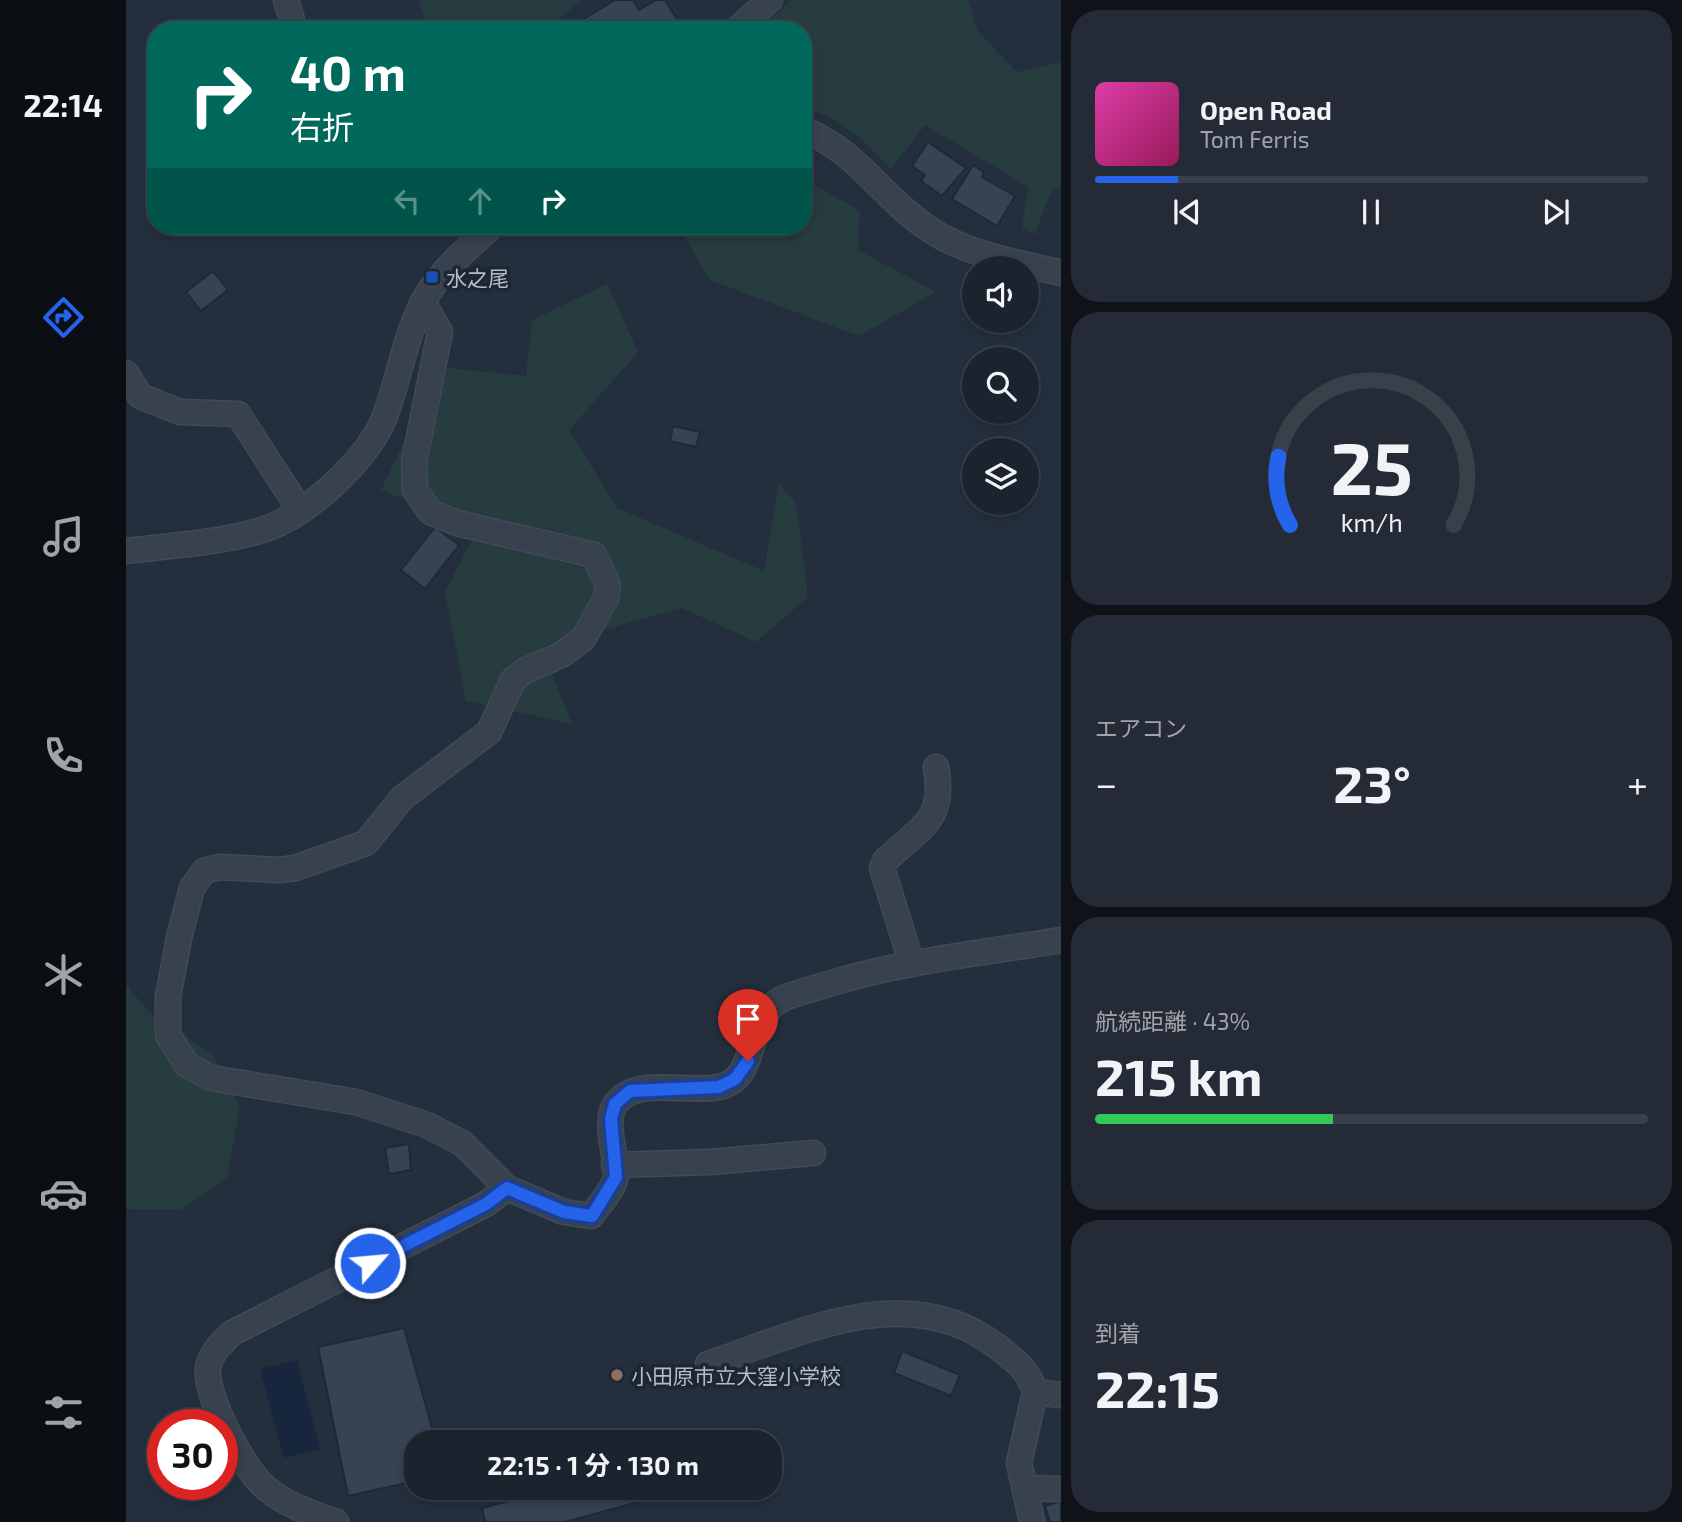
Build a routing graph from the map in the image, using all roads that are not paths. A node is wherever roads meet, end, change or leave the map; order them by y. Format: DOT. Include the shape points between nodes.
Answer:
graph roads {
  1 [pos="286,0"];
  2 [pos="770,0"];
  3 [pos="292,21"];
  4 [pos="746,21"];
  5 [pos="812,135"];
  6 [pos="483,235"];
  7 [pos="1061,273"];
  8 [pos="423,302"];
  9 [pos="126,373"];
  10 [pos="300,510"];
  11 [pos="126,551"];
  12 [pos="936,767"];
  13 [pos="1061,940"];
  14 [pos="912,964"];
  15 [pos="813,1153"];
  16 [pos="614,1165"];
  17 [pos="507,1188"];
  18 [pos="708,1364"];
  19 [pos="1035,1392"];
  20 [pos="1061,1395"];
  21 [pos="1025,1488"];
  22 [pos="1061,1489"];
  23 [pos="336,1522"];
  24 [pos="1032,1522"];
  1 -- 3 [label="street"];
  2 -- 4 [label="street"];
  5 -- 7 [label="street" via="850,156 930,230 975,251"];
  6 -- 8 [label="street" via="439,278"];
  8 -- 10 [label="street" via="384,419 362,454"];
  8 -- 17 [label="street" via="440,332 414,462 415,490 430,512 457,523 594,555 608,585 606,598 583,639 513,680 489,732 402,798 366,843 287,869 219,867 204,871 192,888 179,938 168,997 168,1035 187,1065 211,1077 356,1102 427,1125 462,1143"];
  9 -- 10 [label="street" via="140,397 180,412 238,414"];
  10 -- 11 [label="street" via="268,528"];
  12 -- 14 [label="street" via="941,797 931,819 882,868"];
  13 -- 14 [label="street"];
  14 -- 16 [label="street" via="780,1001 760,1019 748,1061 735,1079 719,1087 630,1091 615,1104 611,1119"];
  15 -- 16 [label="street"];
  16 -- 17 [label="street" via="616,1177 592,1216 564,1212"];
  17 -- 23 [label="street" via="486,1204 232,1333 215,1351 208,1368 214,1399 247,1469 267,1490"];
  18 -- 19 [label="street" via="851,1316 894,1311 929,1315 990,1340 1031,1376"];
  19 -- 20 [label="street"];
  19 -- 21 [label="street" via="1020,1449"];
  21 -- 22 [label="street"];
  21 -- 24 [label="street"];
}
